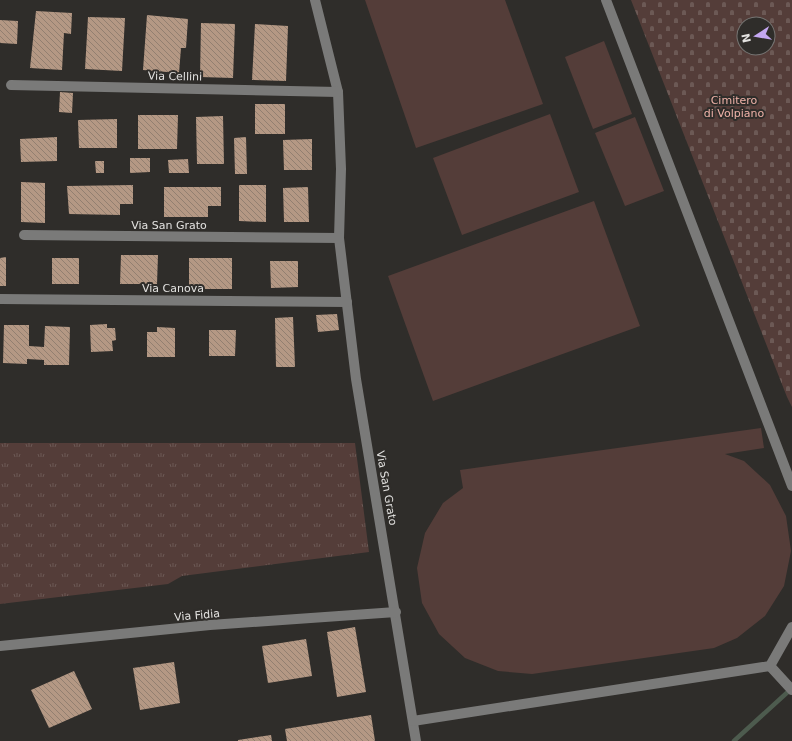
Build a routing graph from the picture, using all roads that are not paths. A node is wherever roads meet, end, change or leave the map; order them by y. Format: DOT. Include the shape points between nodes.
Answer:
graph roads {
  1 [pos="315,0"];
  2 [pos="606,0"];
  3 [pos="11,85"];
  4 [pos="338,92"];
  5 [pos="24,235"];
  6 [pos="338,238"];
  7 [pos="0,299"];
  8 [pos="346,302"];
  9 [pos="792,486"];
  10 [pos="396,612"];
  11 [pos="792,627"];
  12 [pos="0,646"];
  13 [pos="770,666"];
  14 [pos="789,687"];
  15 [pos="413,721"];
  16 [pos="416,741"];
  1 -- 4 [label="street, Via San Grato"];
  2 -- 9 [label="street"];
  3 -- 4 [label="street, Via Cellini"];
  4 -- 6 [label="street, Via San Grato" via="341,169"];
  5 -- 6 [label="street, Via San Grato"];
  6 -- 8 [label="street, Via San Grato"];
  7 -- 8 [label="street, Via Canova"];
  8 -- 10 [label="street, Via San Grato" via="356,379"];
  10 -- 12 [label="street, Via Fidia" via="210,625"];
  10 -- 15 [label="street, Via San Grato"];
  11 -- 13 [label="street"];
  13 -- 14 [label="street"];
  13 -- 15 [label="street"];
  15 -- 16 [label="street, Via San Grato"];
}
